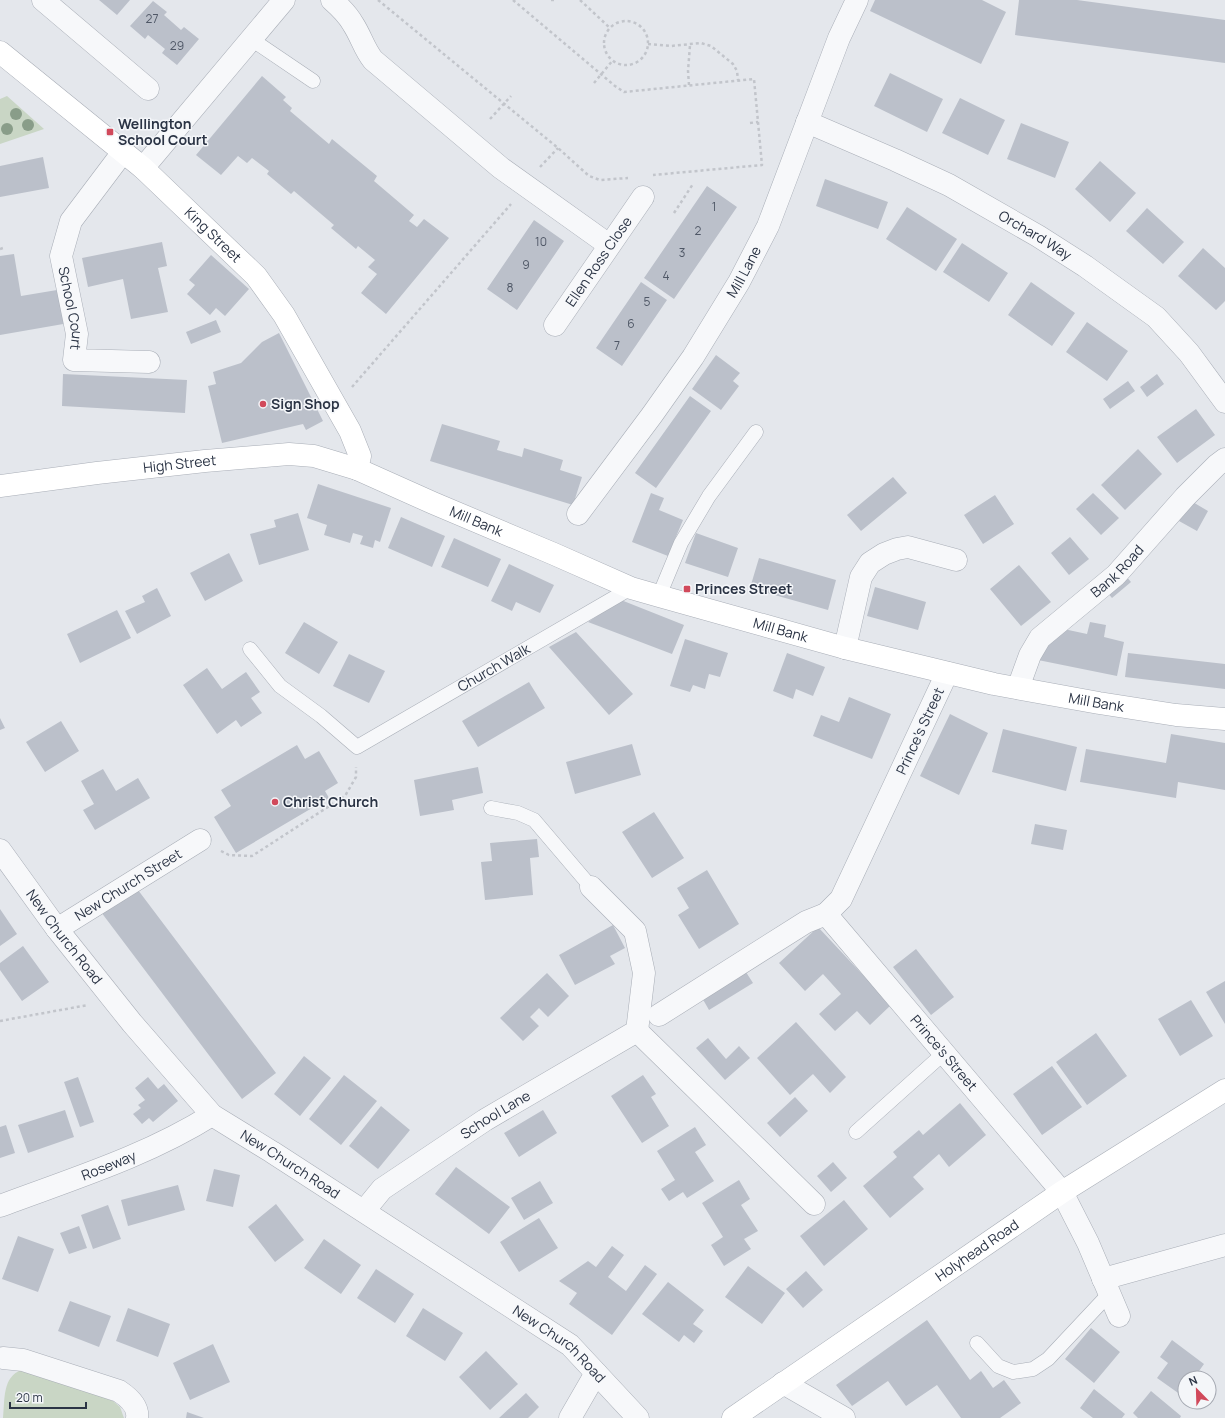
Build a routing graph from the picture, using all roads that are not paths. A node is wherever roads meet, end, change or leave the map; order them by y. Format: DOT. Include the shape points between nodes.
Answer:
graph roads {
  1 [pos="284,0"];
  2 [pos="332,0"];
  3 [pos="857,0"];
  4 [pos="57,4"];
  5 [pos="251,39"];
  6 [pos="0,52"];
  7 [pos="313,81"];
  8 [pos="148,89"];
  9 [pos="807,122"];
  10 [pos="122,152"];
  11 [pos="143,168"];
  12 [pos="643,198"];
  13 [pos="609,245"];
  14 [pos="555,325"];
  15 [pos="149,362"];
  16 [pos="1225,402"];
  17 [pos="756,432"];
  18 [pos="1225,459"];
  19 [pos="357,469"];
  20 [pos="0,486"];
  21 [pos="578,514"];
  22 [pos="956,560"];
  23 [pos="631,588"];
  24 [pos="658,596"];
  25 [pos="845,648"];
  26 [pos="250,650"];
  27 [pos="947,673"];
  28 [pos="1018,688"];
  29 [pos="1225,719"];
  30 [pos="492,808"];
  31 [pos="200,840"];
  32 [pos="0,850"];
  33 [pos="591,887"];
  34 [pos="826,914"];
  35 [pos="57,929"];
  36 [pos="658,1015"];
  37 [pos="637,1031"];
  38 [pos="943,1054"];
  39 [pos="1225,1090"];
  40 [pos="212,1115"];
  41 [pos="856,1132"];
  42 [pos="1062,1192"];
  43 [pos="814,1204"];
  44 [pos="0,1206"];
  45 [pos="364,1211"];
  46 [pos="1225,1245"];
  47 [pos="1106,1287"];
  48 [pos="1119,1316"];
  49 [pos="977,1343"];
  50 [pos="1,1360"];
  51 [pos="596,1373"];
  52 [pos="783,1383"];
  53 [pos="137,1418"];
  54 [pos="570,1418"];
  55 [pos="638,1418"];
  56 [pos="733,1418"];
  57 [pos="844,1418"];
  1 -- 5 [label="street"];
  2 -- 13 [label="street" via="353,24 364,48 373,60 502,168"];
  3 -- 9 [label="street, Mill Lane" via="839,38"];
  4 -- 8 [label="street"];
  5 -- 7 [label="lane"];
  5 -- 11 [label="street"];
  6 -- 10 [label="street, King Street"];
  9 -- 16 [label="street, Orchard Way" via="949,185 1085,266 1156,317 1189,353"];
  9 -- 21 [label="street, Mill Lane" via="768,226 739,282 693,357"];
  10 -- 11 [label="street, King Street"];
  10 -- 15 [label="street, School Court" via="71,221 61,256 77,334 74,360"];
  11 -- 19 [label="street, King Street" via="256,276 284,315 350,430 360,456"];
  12 -- 13 [label="street, Ellen Ross Close"];
  13 -- 14 [label="street, Ellen Ross Close"];
  17 -- 24 [label="lane" via="689,529"];
  18 -- 28 [label="street, Bank Road" via="1185,497 1116,575 1040,638 1030,655"];
  19 -- 20 [label="street, High Street" via="314,456 289,454 105,472"];
  19 -- 23 [label="street, Mill Bank"];
  22 -- 25 [label="street" via="908,547 884,554 870,563 861,577"];
  23 -- 24 [label="street, Mill Bank"];
  23 -- 26 [label="lane, Church Walk" via="357,747 280,686"];
  24 -- 25 [label="street, Mill Bank"];
  25 -- 27 [label="street, Mill Bank"];
  27 -- 28 [label="street, Mill Bank"];
  27 -- 34 [label="street, Prince's Street" via="841,899"];
  28 -- 29 [label="street, Mill Bank" via="1176,715"];
  30 -- 33 [label="lane" via="518,813 534,820"];
  31 -- 35 [label="street, New Church Street"];
  32 -- 35 [label="street, New Church Road"];
  33 -- 37 [label="street" via="635,931 644,973"];
  34 -- 36 [label="street, Prince's Street" via="806,922"];
  34 -- 38 [label="street, Prince's Street"];
  35 -- 40 [label="street, New Church Road" via="132,1023"];
  37 -- 43 [label="street"];
  37 -- 45 [label="street, School Lane" via="485,1120 382,1189"];
  38 -- 41 [label="lane"];
  38 -- 42 [label="street, Prince's Street"];
  39 -- 42 [label="street, Holyhead Road"];
  40 -- 44 [label="street, Roseway" via="154,1147"];
  40 -- 45 [label="street, New Church Road"];
  42 -- 47 [label="street, Prince's Street" via="1088,1243"];
  42 -- 52 [label="street, Holyhead Road"];
  45 -- 51 [label="street, New Church Road" via="570,1345"];
  46 -- 47 [label="street"];
  47 -- 48 [label="street, Prince's Street"];
  47 -- 49 [label="lane" via="1052,1354 1033,1369 1013,1372 998,1366"];
  50 -- 53 [label="street" via="23,1360 119,1391 132,1401"];
  51 -- 54 [label="street"];
  51 -- 55 [label="street, New Church Road"];
  52 -- 56 [label="street, Holyhead Road"];
  52 -- 57 [label="street"];
}
